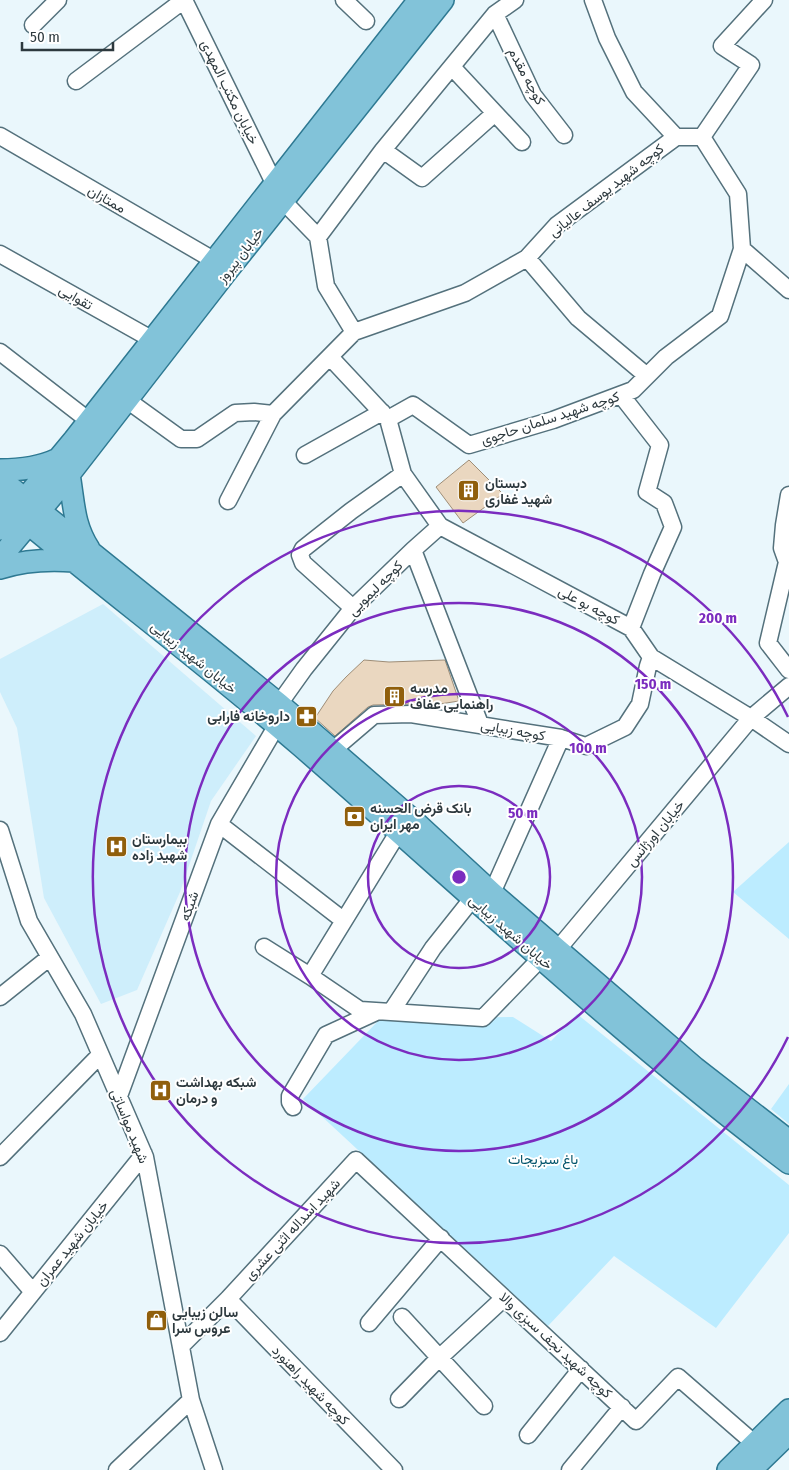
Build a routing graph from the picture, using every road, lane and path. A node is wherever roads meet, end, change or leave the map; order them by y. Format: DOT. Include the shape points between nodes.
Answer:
graph roads {
  1 [pos="58,0"];
  2 [pos="184,0"];
  3 [pos="344,0"];
  4 [pos="419,0"];
  5 [pos="443,0"];
  6 [pos="593,0"];
  7 [pos="764,0"];
  8 [pos="505,5"];
  9 [pos="366,20"];
  10 [pos="33,25"];
  11 [pos="452,66"];
  12 [pos="76,80"];
  13 [pos="495,113"];
  14 [pos="564,135"];
  15 [pos="0,136"];
  16 [pos="676,137"];
  17 [pos="702,137"];
  18 [pos="522,142"];
  19 [pos="383,150"];
  20 [pos="279,193"];
  21 [pos="318,237"];
  22 [pos="742,249"];
  23 [pos="0,254"];
  24 [pos="527,258"];
  25 [pos="215,261"];
  26 [pos="787,285"];
  27 [pos="789,305"];
  28 [pos="354,332"];
  29 [pos="152,340"];
  30 [pos="0,352"];
  31 [pos="330,357"];
  32 [pos="647,376"];
  33 [pos="621,395"];
  34 [pos="127,400"];
  35 [pos="273,414"];
  36 [pos="385,415"];
  37 [pos="88,420"];
  38 [pos="305,455"];
  39 [pos="64,466"];
  40 [pos="0,470"];
  41 [pos="403,474"];
  42 [pos="0,479"];
  43 [pos="789,495"];
  44 [pos="228,501"];
  45 [pos="21,509"];
  46 [pos="440,526"];
  47 [pos="0,529"];
  48 [pos="413,550"];
  49 [pos="0,558"];
  50 [pos="84,558"];
  51 [pos="0,568"];
  52 [pos="353,608"];
  53 [pos="631,628"];
  54 [pos="651,657"];
  55 [pos="789,670"];
  56 [pos="789,686"];
  57 [pos="278,704"];
  58 [pos="751,718"];
  59 [pos="480,724"];
  60 [pos="278,725"];
  61 [pos="561,738"];
  62 [pos="789,744"];
  63 [pos="333,750"];
  64 [pos="219,824"];
  65 [pos="0,830"];
  66 [pos="399,831"];
  67 [pos="5,864"];
  68 [pos="482,896"];
  69 [pos="343,920"];
  70 [pos="264,947"];
  71 [pos="550,954"];
  72 [pos="50,957"];
  73 [pos="310,976"];
  74 [pos="0,997"];
  75 [pos="383,1012"];
  76 [pos="618,1014"];
  77 [pos="100,1054"];
  78 [pos="119,1096"];
  79 [pos="293,1107"];
  80 [pos="789,1141"];
  81 [pos="144,1154"];
  82 [pos="0,1157"];
  83 [pos="356,1160"];
  84 [pos="789,1163"];
  85 [pos="441,1238"];
  86 [pos="0,1254"];
  87 [pos="32,1292"];
  88 [pos="504,1298"];
  89 [pos="228,1299"];
  90 [pos="402,1317"];
  91 [pos="369,1324"];
  92 [pos="0,1333"];
  93 [pos="181,1346"];
  94 [pos="438,1358"];
  95 [pos="581,1369"];
  96 [pos="399,1398"];
  97 [pos="191,1400"];
  98 [pos="484,1406"];
  99 [pos="622,1407"];
  100 [pos="789,1410"];
  101 [pos="789,1432"];
  102 [pos="528,1435"];
  103 [pos="755,1444"];
  104 [pos="127,1467"];
  105 [pos="217,1467"];
  106 [pos="394,1470"];
  107 [pos="570,1470"];
  108 [pos="728,1470"];
  109 [pos="751,1470"];
  1 -- 10 [label="street"];
  2 -- 12 [label="street"];
  2 -- 20 [label="street, خیابان مکتب المهدی"];
  3 -- 9 [label="street"];
  4 -- 20 [label="main road, خیابان پیروز" via="387,38"];
  5 -- 20 [label="main road, خیابان پیروز"];
  6 -- 16 [label="street" via="607,38 634,92"];
  7 -- 17 [label="street" via="722,46 751,64"];
  8 -- 11 [label="street"];
  8 -- 14 [label="street, کوچه مقدم" via="534,94"];
  11 -- 13 [label="street"];
  11 -- 19 [label="street"];
  13 -- 18 [label="street"];
  13 -- 19 [label="street" via="422,178"];
  15 -- 25 [label="street, ممتازان"];
  16 -- 17 [label="street"];
  16 -- 24 [label="street, کوچه شهید یوسف عالیانی" via="557,225"];
  17 -- 22 [label="street" via="738,194"];
  19 -- 21 [label="street"];
  20 -- 21 [label="street"];
  20 -- 25 [label="main road, خیابان پیروز"];
  20 -- 34 [label="main road, خیابان پیروز"];
  21 -- 28 [label="street" via="326,286"];
  22 -- 26 [label="street"];
  22 -- 32 [label="street, کوچه شهید سلمان حاجوی" via="720,316 666,357"];
  23 -- 29 [label="street, تقوایی"];
  24 -- 28 [label="street, کوچه شهید یوسف عالیانی" via="465,293"];
  24 -- 32 [label="street" via="578,318"];
  25 -- 29 [label="main road, خیابان پیروز"];
  26 -- 27 [label="street"];
  28 -- 31 [label="street"];
  29 -- 37 [label="main road, خیابان پیروز"];
  30 -- 37 [label="street"];
  31 -- 35 [label="street"];
  31 -- 36 [label="street"];
  32 -- 33 [label="street, کوچه شهید سلمان حاجوی" via="633,390"];
  33 -- 36 [label="street, کوچه شهید سلمان حاجوی" via="469,445 413,406"];
  33 -- 53 [label="street" via="660,445 647,492 664,503 673,527"];
  34 -- 35 [label="street" via="181,438 197,439 235,413"];
  34 -- 39 [label="main road, خیابان پیروز"];
  35 -- 44 [label="street"];
  36 -- 38 [label="street"];
  36 -- 41 [label="street"];
  37 -- 39 [label="main road, خیابان پیروز"];
  39 -- 40 [label="main road"];
  39 -- 45 [label="main road, خیابان پیروز"];
  39 -- 50 [label="main road"];
  41 -- 46 [label="street"];
  41 -- 52 [label="street" via="303,549 300,555 303,563"];
  42 -- 45 [label="main road, خیابان شهید زیبایی"];
  43 -- 55 [label="street" via="782,548 787,562 768,643"];
  45 -- 47 [label="main road"];
  45 -- 49 [label="main road"];
  45 -- 50 [label="main road, خیابان شهید زیبایی"];
  46 -- 48 [label="street"];
  46 -- 53 [label="street, کوچه بو علی"];
  48 -- 52 [label="street, کوچه لیمویی"];
  48 -- 59 [label="street, کوچه لیمویی"];
  50 -- 51 [label="main road" via="37,560"];
  50 -- 57 [label="main road, خیابان شهید زیبایی"];
  50 -- 60 [label="main road, خیابان شهید زیبایی" via="137,610"];
  52 -- 57 [label="street, کوچه لیمویی"];
  53 -- 54 [label="street, کوچه بو علی"];
  54 -- 58 [label="street, کوچه بو علی"];
  54 -- 61 [label="street, کوچه زیبایی" via="640,704 625,726 586,746"];
  56 -- 58 [label="street, خیابان اورژانس"];
  57 -- 63 [label="main road, خیابان شهید زیبایی"];
  58 -- 62 [label="street, کوچه بو علی"];
  58 -- 71 [label="street, خیابان اورژانس"];
  59 -- 61 [label="street, کوچه زیبایی"];
  59 -- 63 [label="street, کوچه زیبایی" via="411,714 374,715"];
  60 -- 64 [label="street, شبکه"];
  60 -- 66 [label="main road, خیابان شهید زیبایی"];
  61 -- 68 [label="street"];
  63 -- 68 [label="main road, خیابان شهید زیبایی"];
  64 -- 69 [label="street"];
  64 -- 78 [label="street, شبکه"];
  65 -- 67 [label="street, شهید مواساتی"];
  66 -- 68 [label="main road, خیابان شهید زیبایی"];
  66 -- 69 [label="street"];
  67 -- 72 [label="street, شهید مواساتی" via="29,922"];
  68 -- 71 [label="main road, خیابان شهید زیبایی"];
  68 -- 75 [label="street" via="433,948"];
  69 -- 73 [label="street"];
  70 -- 73 [label="street, خیابان اورژانس"];
  71 -- 75 [label="street, خیابان اورژانس" via="483,1018"];
  71 -- 76 [label="main road, خیابان شهید زیبایی"];
  72 -- 74 [label="street"];
  72 -- 77 [label="street, شهید مواساتی" via="83,1014"];
  73 -- 75 [label="street, خیابان اورژانس" via="360,1010"];
  75 -- 79 [label="street" via="326,1035 290,1096"];
  76 -- 80 [label="main road, خیابان شهید زیبایی"];
  76 -- 84 [label="main road, خیابان شهید زیبایی" via="734,1122"];
  77 -- 78 [label="street, شهید مواساتی"];
  77 -- 82 [label="street"];
  78 -- 81 [label="street, شهید مواساتی"];
  81 -- 87 [label="street, خیابان شهید عمران"];
  81 -- 93 [label="street, شهید مواساتی"];
  83 -- 85 [label="street, کوچه شهید نجف سبزی والا"];
  83 -- 89 [label="street, شهید اسداله اثنی عشری"];
  85 -- 88 [label="street, کوچه شهید نجف سبزی والا"];
  85 -- 91 [label="street"];
  86 -- 87 [label="street"];
  87 -- 92 [label="street, خیابان شهید عمران"];
  88 -- 94 [label="street"];
  88 -- 95 [label="street, کوچه شهید نجف سبزی والا"];
  89 -- 93 [label="street, شهید اسداله اثنی عشری"];
  89 -- 106 [label="street, کوچه شهید راهنورد"];
  90 -- 94 [label="street"];
  93 -- 97 [label="street, شهید مواساتی"];
  94 -- 96 [label="street"];
  94 -- 98 [label="street"];
  95 -- 99 [label="street, کوچه شهید نجف سبزی والا"];
  95 -- 102 [label="street"];
  97 -- 104 [label="street"];
  97 -- 105 [label="street, شهید مواساتی"];
  99 -- 103 [label="street, کوچه شهید نجف سبزی والا" via="636,1421 678,1377"];
  99 -- 107 [label="street"];
  100 -- 103 [label="main road"];
  101 -- 109 [label="main road"];
  103 -- 108 [label="main road"];
}
